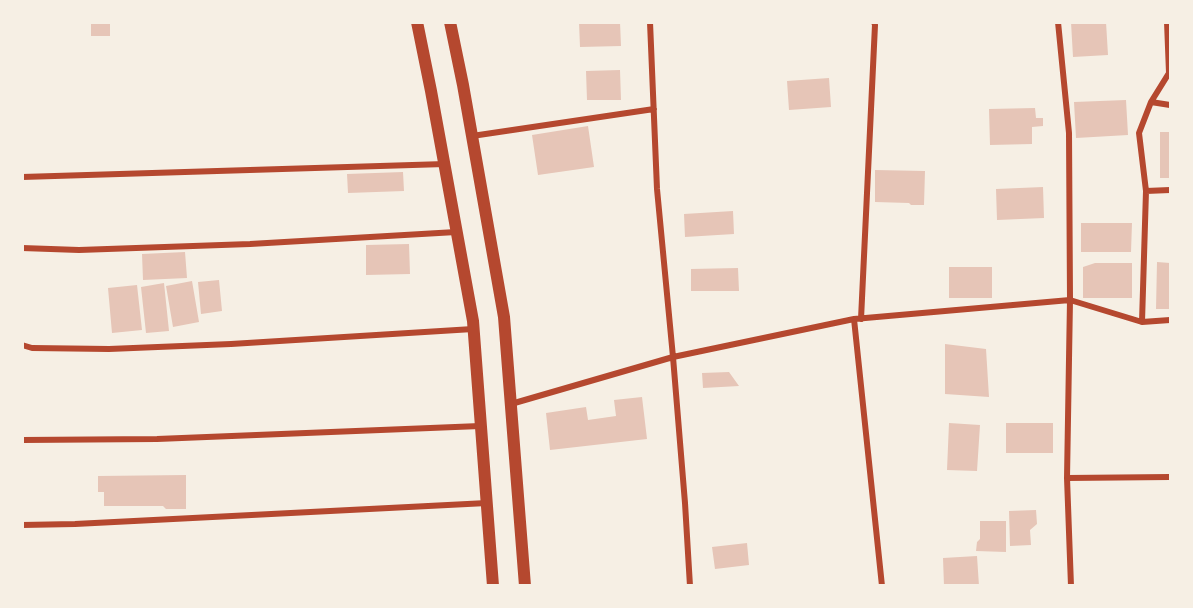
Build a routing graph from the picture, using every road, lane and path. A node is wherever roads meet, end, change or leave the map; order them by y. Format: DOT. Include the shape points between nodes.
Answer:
graph roads {
  1 [pos="417,22"];
  2 [pos="450,22"];
  3 [pos="650,22"];
  4 [pos="874,22"];
  5 [pos="1058,22"];
  6 [pos="1167,22"];
  7 [pos="1151,102"];
  8 [pos="1170,105"];
  9 [pos="654,109"];
  10 [pos="472,136"];
  11 [pos="445,164"];
  12 [pos="22,177"];
  13 [pos="1170,190"];
  14 [pos="1146,191"];
  15 [pos="457,232"];
  16 [pos="22,248"];
  17 [pos="1070,300"];
  18 [pos="857,319"];
  19 [pos="1170,320"];
  20 [pos="1142,322"];
  21 [pos="473,329"];
  22 [pos="22,345"];
  23 [pos="673,357"];
  24 [pos="511,404"];
  25 [pos="481,426"];
  26 [pos="22,440"];
  27 [pos="1170,477"];
  28 [pos="1067,478"];
  29 [pos="487,503"];
  30 [pos="22,525"];
  31 [pos="493,585"];
  32 [pos="525,585"];
  33 [pos="690,585"];
  34 [pos="882,585"];
  35 [pos="1071,585"];
  1 -- 11 [label="main road"];
  2 -- 10 [label="main road"];
  3 -- 9 [label="street"];
  4 -- 18 [label="street"];
  5 -- 17 [label="street" via="1069,134"];
  6 -- 7 [label="street" via="1169,74"];
  7 -- 8 [label="street"];
  7 -- 14 [label="street" via="1139,133"];
  9 -- 10 [label="street"];
  9 -- 23 [label="street" via="657,189"];
  10 -- 24 [label="main road" via="504,317"];
  11 -- 12 [label="street"];
  11 -- 15 [label="main road"];
  13 -- 14 [label="street"];
  14 -- 20 [label="street"];
  15 -- 16 [label="street" via="250,244"];
  15 -- 21 [label="main road"];
  17 -- 18 [label="street"];
  17 -- 20 [label="street"];
  17 -- 28 [label="street"];
  18 -- 23 [label="street"];
  18 -- 34 [label="street"];
  19 -- 20 [label="street"];
  21 -- 22 [label="street" via="108,350"];
  21 -- 25 [label="main road"];
  23 -- 24 [label="street"];
  23 -- 33 [label="street"];
  24 -- 32 [label="main road"];
  25 -- 26 [label="street" via="156,439"];
  25 -- 29 [label="main road"];
  27 -- 28 [label="street"];
  28 -- 35 [label="street"];
  29 -- 30 [label="street"];
  29 -- 31 [label="main road"];
}
